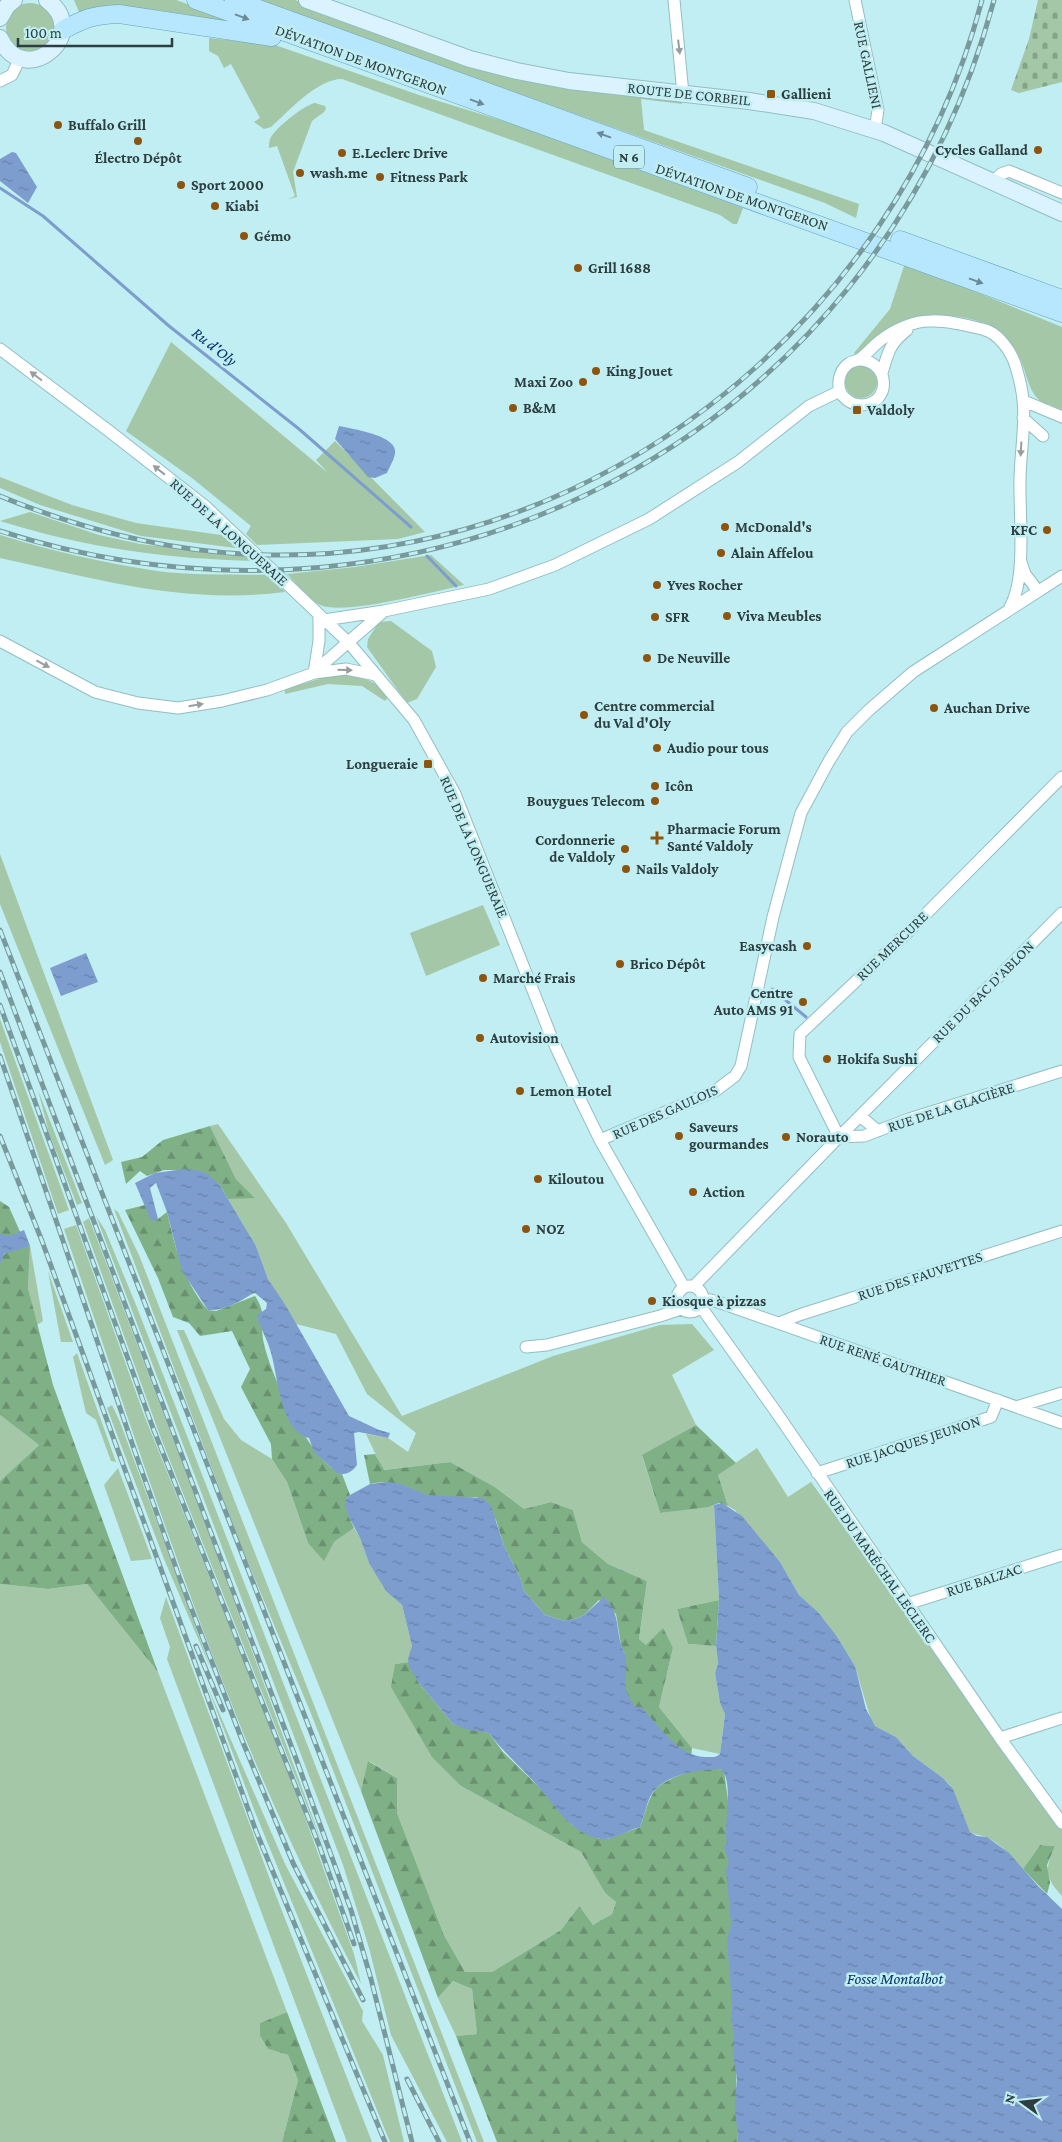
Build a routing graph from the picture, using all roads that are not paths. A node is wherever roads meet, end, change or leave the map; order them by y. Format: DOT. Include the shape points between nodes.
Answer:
graph roads {
  1 [pos="14,0"];
  2 [pos="196,0"];
  3 [pos="234,0"];
  4 [pos="308,0"];
  5 [pos="674,0"];
  6 [pos="854,0"];
  7 [pos="54,3"];
  8 [pos="0,18"];
  9 [pos="62,30"];
  10 [pos="1,45"];
  11 [pos="326,48"];
  12 [pos="20,58"];
  13 [pos="0,81"];
  14 [pos="683,94"];
  15 [pos="875,129"];
  16 [pos="994,181"];
  17 [pos="1062,193"];
  18 [pos="1062,214"];
  19 [pos="1062,299"];
  20 [pos="1062,313"];
  21 [pos="914,324"];
  22 [pos="0,349"];
  23 [pos="860,360"];
  24 [pos="882,373"];
  25 [pos="840,391"];
  26 [pos="1024,401"];
  27 [pos="1062,417"];
  28 [pos="1023,418"];
  29 [pos="1043,436"];
  30 [pos="1020,558"];
  31 [pos="1062,576"];
  32 [pos="1038,591"];
  33 [pos="1010,608"];
  34 [pos="384,611"];
  35 [pos="322,617"];
  36 [pos="0,641"];
  37 [pos="349,643"];
  38 [pos="314,673"];
  39 [pos="376,675"];
  40 [pos="1062,777"];
  41 [pos="1062,913"];
  42 [pos="1062,1071"];
  43 [pos="860,1116"];
  44 [pos="878,1131"];
  45 [pos="839,1137"];
  46 [pos="600,1140"];
  47 [pos="1062,1231"];
  48 [pos="689,1287"];
  49 [pos="702,1304"];
  50 [pos="680,1309"];
  51 [pos="779,1323"];
  52 [pos="526,1347"];
  53 [pos="1062,1393"];
  54 [pos="998,1400"];
  55 [pos="1015,1407"];
  56 [pos="1062,1423"];
  57 [pos="817,1473"];
  58 [pos="1062,1555"];
  59 [pos="907,1604"];
  60 [pos="1062,1718"];
  61 [pos="1000,1738"];
  62 [pos="1062,1823"];
  1 -- 8 [label="main road"];
  2 -- 11 [label="main road, DÉVIATION DE MONTGERON / N 6, one-way"];
  19 -- 3 [label="main road, DÉVIATION DE MONTGERON / N 6, one-way"];
  4 -- 14 [label="main road, ROUTE DE CORBEIL" via="446,51 500,67 569,81"];
  5 -- 14 [label="street, one-way"];
  6 -- 15 [label="street, RUE GALLIENI" via="878,110"];
  7 -- 9 [label="main road" via="62,20"];
  9 -- 11 [label="main road" via="95,15 119,14 251,33"];
  9 -- 12 [label="main road" via="61,38 51,52 36,59"];
  10 -- 12 [label="main road"];
  11 -- 20 [label="main road, DÉVIATION DE MONTGERON / N 6, one-way"];
  12 -- 13 [label="street" via="12,75"];
  14 -- 15 [label="main road, ROUTE DE CORBEIL" via="814,111"];
  15 -- 16 [label="main road, ROUTE DE CORBEIL"];
  16 -- 17 [label="street" via="1009,171"];
  16 -- 18 [label="main road, ROUTE DE CORBEIL"];
  21 -- 23 [label="street" via="880,340"];
  21 -- 24 [label="street" via="895,340"];
  21 -- 26 [label="street" via="929,321 985,329 1005,344 1016,365"];
  35 -- 22 [label="street, RUE DE LA LONGUERAIE, one-way" via="204,506"];
  23 -- 24 [label="street" via="873,363"];
  23 -- 25 [label="street" via="842,370"];
  24 -- 25 [label="street" via="881,394 870,403 851,403"];
  25 -- 34 [label="street" via="809,406 738,462 649,519 555,564 489,589"];
  26 -- 27 [label="street"];
  26 -- 28 [label="street"];
  28 -- 29 [label="street"];
  28 -- 30 [label="street, one-way"];
  30 -- 32 [label="street" via="1025,574"];
  30 -- 33 [label="street" via="1018,592"];
  31 -- 32 [label="street, RUE DES GAULOIS"];
  32 -- 33 [label="street, RUE DES GAULOIS"];
  33 -- 46 [label="street, RUE DES GAULOIS" via="913,672 870,710 843,740 801,813 773,917 741,1066 735,1076 715,1091"];
  34 -- 35 [label="street"];
  34 -- 37 [label="street"];
  35 -- 37 [label="street, RUE DE LA LONGUERAIE"];
  35 -- 38 [label="street"];
  36 -- 38 [label="street, one-way" via="95,692 138,703 178,708 267,690"];
  37 -- 38 [label="street"];
  37 -- 39 [label="street, RUE DE LA LONGUERAIE"];
  38 -- 39 [label="street, one-way" via="346,669"];
  39 -- 46 [label="street, RUE DE LA LONGUERAIE" via="414,720 455,794 553,1041"];
  40 -- 45 [label="street, RUE MERCURE" via="908,932 800,1034 799,1057"];
  41 -- 43 [label="street, RUE DU BAC D'ABLON"];
  42 -- 44 [label="street, RUE DE LA GLACIÈRE"];
  43 -- 44 [label="street"];
  43 -- 45 [label="street, RUE DU BAC D'ABLON"];
  44 -- 45 [label="street, RUE DE LA GLACIÈRE" via="864,1136"];
  45 -- 48 [label="street, RUE DU BAC D'ABLON"];
  46 -- 48 [label="street, RUE DE LA LONGUERAIE"];
  47 -- 51 [label="street, RUE DES FAUVETTES"];
  48 -- 49 [label="street" via="701,1292"];
  48 -- 50 [label="street" via="680,1289 676,1297"];
  49 -- 50 [label="street" via="692,1312"];
  49 -- 51 [label="street, RUE RENÉ GAUTHIER" via="711,1300"];
  49 -- 57 [label="street, RUE DU MARÉCHAL LECLERC"];
  50 -- 52 [label="street" via="547,1345"];
  51 -- 54 [label="street, RUE RENÉ GAUTHIER"];
  53 -- 55 [label="street"];
  54 -- 55 [label="street, RUE RENÉ GAUTHIER"];
  54 -- 57 [label="street, RUE JACQUES JEUNON" via="991,1417"];
  55 -- 56 [label="street, RUE RENÉ GAUTHIER"];
  57 -- 59 [label="street, RUE DU MARÉCHAL LECLERC"];
  58 -- 59 [label="street, RUE BALZAC"];
  59 -- 61 [label="street, RUE DU MARÉCHAL LECLERC"];
  60 -- 61 [label="street"];
  61 -- 62 [label="street, RUE DU MARÉCHAL LECLERC"];
}
